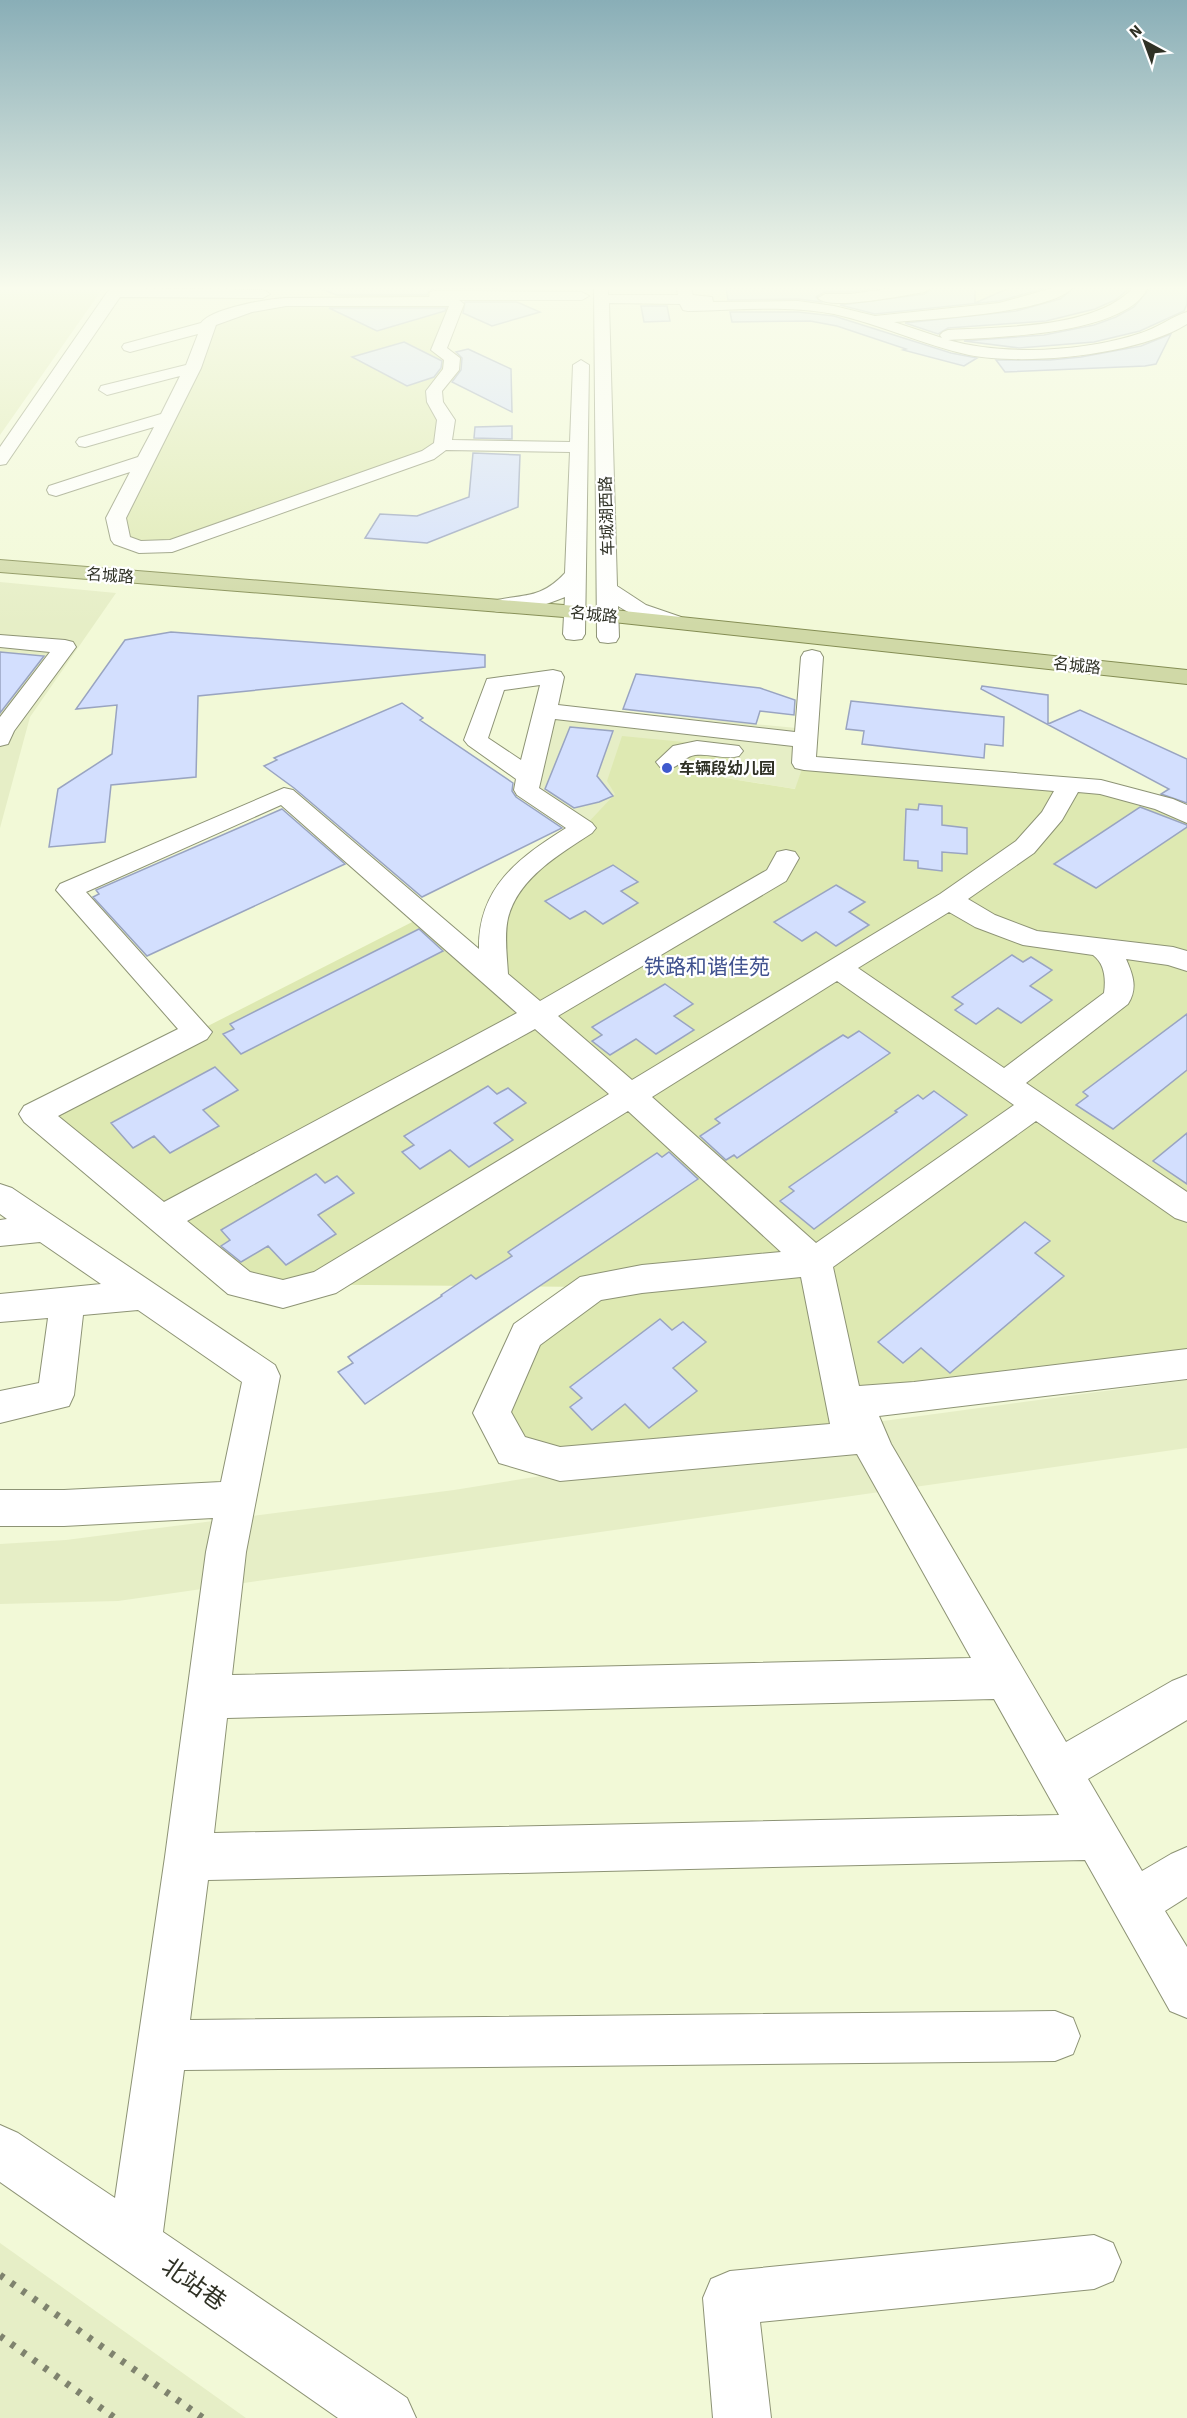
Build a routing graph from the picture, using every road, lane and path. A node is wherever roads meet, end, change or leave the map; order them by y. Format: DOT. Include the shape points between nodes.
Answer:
graph roads {
  1 [pos="40,401"];
  2 [pos="176,401"];
  3 [pos="435,401"];
  4 [pos="580,401"];
  5 [pos="604,401"];
  6 [pos="168,417"];
  7 [pos="85,442"];
  8 [pos="442,445"];
  9 [pos="579,447"];
  10 [pos="0,460"];
  11 [pos="145,461"];
  12 [pos="56,490"];
  13 [pos="0,566"];
  14 [pos="577,572"];
  15 [pos="0,583"];
  16 [pos="608,589"];
  17 [pos="576,612"];
  18 [pos="496,620"];
  19 [pos="673,622"];
  20 [pos="454,623"];
  21 [pos="608,626"];
  22 [pos="565,633"];
  23 [pos="630,639"];
  24 [pos="0,641"];
  25 [pos="721,648"];
  26 [pos="812,657"];
  27 [pos="1187,677"];
  28 [pos="1187,694"];
  29 [pos="545,711"];
  30 [pos="1,733"];
  31 [pos="805,749"];
  32 [pos="668,762"];
  33 [pos="529,777"];
  34 [pos="1070,784"];
  35 [pos="1187,815"];
  36 [pos="786,858"];
  37 [pos="949,900"];
  38 [pos="1100,947"];
  39 [pos="1187,962"];
  40 [pos="838,968"];
  41 [pos="494,977"];
  42 [pos="537,1014"];
  43 [pos="1005,1083"];
  44 [pos="630,1095"];
  45 [pos="1036,1105"];
  46 [pos="0,1197"];
  47 [pos="1187,1209"];
  48 [pos="162,1220"];
  49 [pos="45,1228"];
  50 [pos="0,1233"];
  51 [pos="815,1262"];
  52 [pos="142,1294"];
  53 [pos="67,1302"];
  54 [pos="0,1308"];
  55 [pos="1187,1364"];
  56 [pos="0,1407"];
  57 [pos="237,1499"];
  58 [pos="0,1508"];
  59 [pos="1006,1678"];
  60 [pos="1187,1696"];
  61 [pos="208,1697"];
  62 [pos="1059,1771"];
  63 [pos="1097,1838"];
  64 [pos="188,1857"];
  65 [pos="1187,1870"];
  66 [pos="1135,1903"];
  67 [pos="1187,1994"];
  68 [pos="1055,2036"];
  69 [pos="162,2045"];
  70 [pos="0,2151"];
  71 [pos="135,2244"];
  72 [pos="1094,2262"];
  73 [pos="387,2418"];
  74 [pos="742,2418"];
  1 -- 10 [label="street"];
  2 -- 6 [label="street"];
  3 -- 8 [label="street" via="446,420"];
  4 -- 9 [label="street, 车城湖西路"];
  5 -- 16 [label="street, 车城湖西路"];
  6 -- 7 [label="street"];
  6 -- 11 [label="street"];
  8 -- 9 [label="street"];
  8 -- 11 [label="street" via="428,455 172,546 139,548 121,540 116,518"];
  9 -- 14 [label="street, 车城湖西路"];
  11 -- 12 [label="street"];
  13 -- 18 [label="main road, 名城路"];
  14 -- 17 [label="street, 车城湖西路"];
  14 -- 18 [label="street" via="560,591"];
  15 -- 20 [label="main road, 名城路"];
  16 -- 19 [label="street" via="636,610"];
  16 -- 21 [label="street, 车城湖西路"];
  17 -- 18 [label="main road, 名城路"];
  17 -- 21 [label="main road, 名城路"];
  17 -- 22 [label="street, 车城湖西路"];
  19 -- 21 [label="main road, 名城路"];
  19 -- 27 [label="main road, 名城路"];
  21 -- 22 [label="main road, 名城路"];
  21 -- 23 [label="main road, 名城路"];
  24 -- 30 [label="street" via="65,648"];
  25 -- 26 [label="main road, 名城路"];
  26 -- 28 [label="main road, 名城路"];
  26 -- 31 [label="street"];
  29 -- 31 [label="street"];
  29 -- 33 [label="street"];
  29 -- 33 [label="street" via="553,677 495,684 476,740"];
  31 -- 32 [label="street" via="699,747 675,754"];
  31 -- 34 [label="street" via="804,763"];
  33 -- 41 [label="street" via="526,790 583,828 541,855 512,886 494,917"];
  34 -- 35 [label="street" via="1133,795"];
  34 -- 37 [label="street" via="1053,815 1025,847"];
  36 -- 42 [label="street" via="777,875"];
  37 -- 38 [label="street" via="985,921 1033,939"];
  37 -- 40 [label="street"];
  38 -- 39 [label="street" via="1173,956"];
  38 -- 43 [label="street" via="1110,954 1120,978 1118,997"];
  40 -- 43 [label="street"];
  40 -- 44 [label="street"];
  41 -- 42 [label="street"];
  41 -- 48 [label="street" via="285,795 69,890 197,1032 35,1114"];
  42 -- 44 [label="street"];
  42 -- 48 [label="street"];
  43 -- 45 [label="street"];
  44 -- 48 [label="street" via="324,1283 283,1294 240,1284"];
  44 -- 51 [label="street"];
  45 -- 47 [label="street"];
  45 -- 51 [label="street"];
  46 -- 49 [label="street"];
  49 -- 50 [label="street"];
  49 -- 52 [label="street"];
  51 -- 51 [label="street" via="852,1439 560,1464 512,1451 492,1413 527,1335 592,1287 642,1278"];
  52 -- 53 [label="street"];
  52 -- 57 [label="street" via="262,1376"];
  53 -- 54 [label="street"];
  53 -- 56 [label="street" via="56,1395"];
  55 -- 59 [label="street" via="855,1402 876,1453"];
  57 -- 58 [label="street"];
  57 -- 61 [label="street" via="226,1552"];
  59 -- 61 [label="street"];
  59 -- 62 [label="street"];
  60 -- 62 [label="street"];
  61 -- 64 [label="street"];
  62 -- 63 [label="street"];
  63 -- 64 [label="street"];
  63 -- 66 [label="street"];
  64 -- 69 [label="street"];
  65 -- 66 [label="street"];
  66 -- 67 [label="street"];
  68 -- 69 [label="street"];
  69 -- 71 [label="street"];
  70 -- 71 [label="street, 北站巷"];
  71 -- 73 [label="street, 北站巷"];
  72 -- 74 [label="street" via="730,2298"];
}
